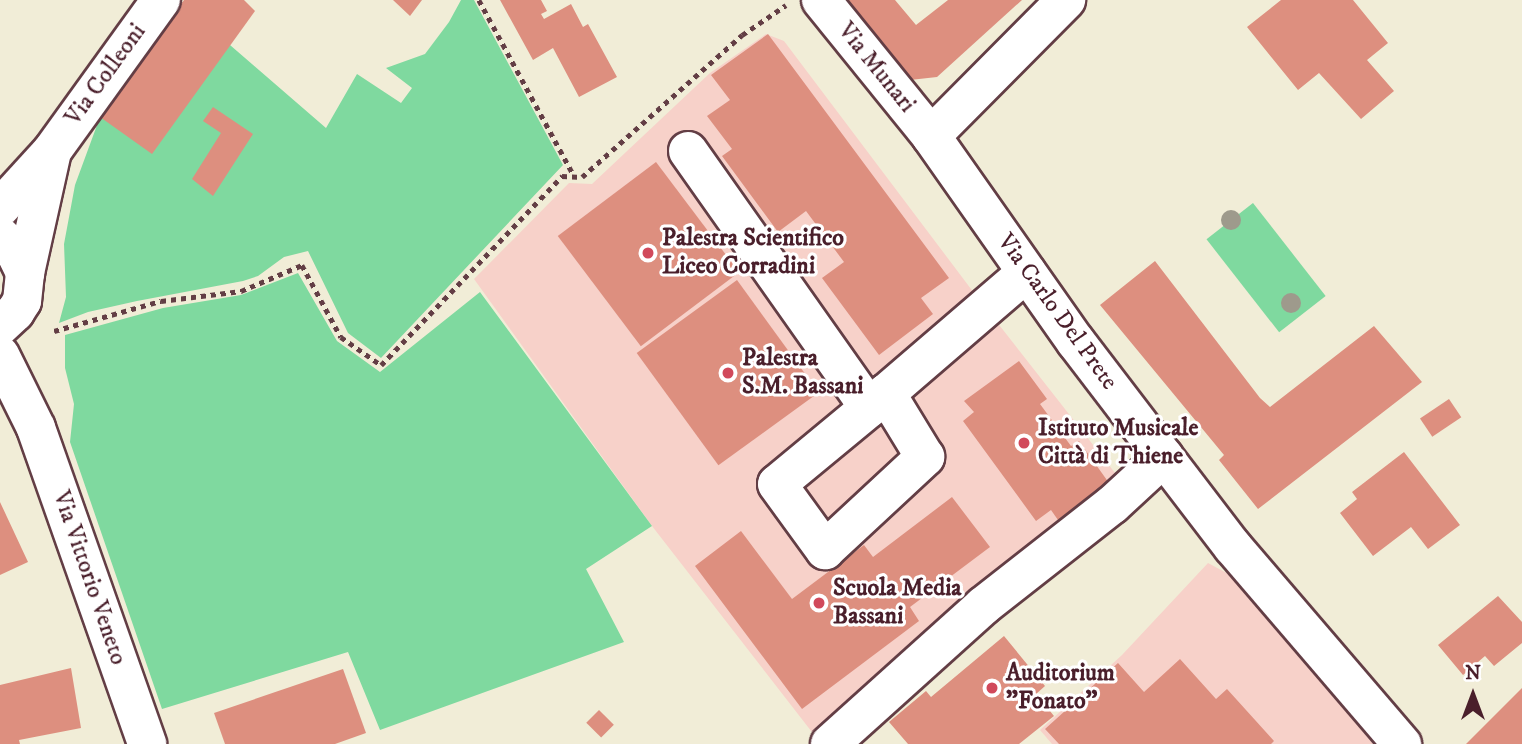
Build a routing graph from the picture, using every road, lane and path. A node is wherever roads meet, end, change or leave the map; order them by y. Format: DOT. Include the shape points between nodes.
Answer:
graph roads {
  1 [pos="160,0"];
  2 [pos="480,0"];
  3 [pos="792,0"];
  4 [pos="821,0"];
  5 [pos="1066,0"];
  6 [pos="931,136"];
  7 [pos="52,151"];
  8 [pos="688,151"];
  9 [pos="573,174"];
  10 [pos="0,208"];
  11 [pos="0,236"];
  12 [pos="1027,272"];
  13 [pos="25,273"];
  14 [pos="8,319"];
  15 [pos="54,331"];
  16 [pos="0,355"];
  17 [pos="31,412"];
  18 [pos="1164,457"];
  19 [pos="147,744"];
  20 [pos="830,744"];
  21 [pos="1402,744"];
  1 -- 7 [label="street, Via Colleoni"];
  2 -- 9 [label="path"];
  3 -- 9 [label="path" via="742,36 582,177"];
  4 -- 6 [label="street, Via Munari"];
  5 -- 6 [label="street"];
  6 -- 12 [label="street, Via Carlo Del Prete"];
  7 -- 10 [label="street, Via Colleoni"];
  7 -- 13 [label="street, Via Colleoni"];
  8 -- 12 [label="street" via="877,400"];
  9 -- 15 [label="path" via="562,176 381,365 341,337 302,265 241,290 161,300"];
  11 -- 13 [label="street" via="13,247"];
  12 -- 18 [label="street, Via Carlo Del Prete"];
  13 -- 14 [label="street, Via Colleoni" via="22,300"];
  14 -- 17 [label="street, Via Vittorio Veneto"];
  16 -- 17 [label="street, Via Vittorio Veneto"];
  17 -- 19 [label="street, Via Vittorio Veneto"];
  18 -- 20 [label="street" via="1112,505 983,606"];
  18 -- 21 [label="street, Via Carlo Del Prete" via="1233,547"];
}
